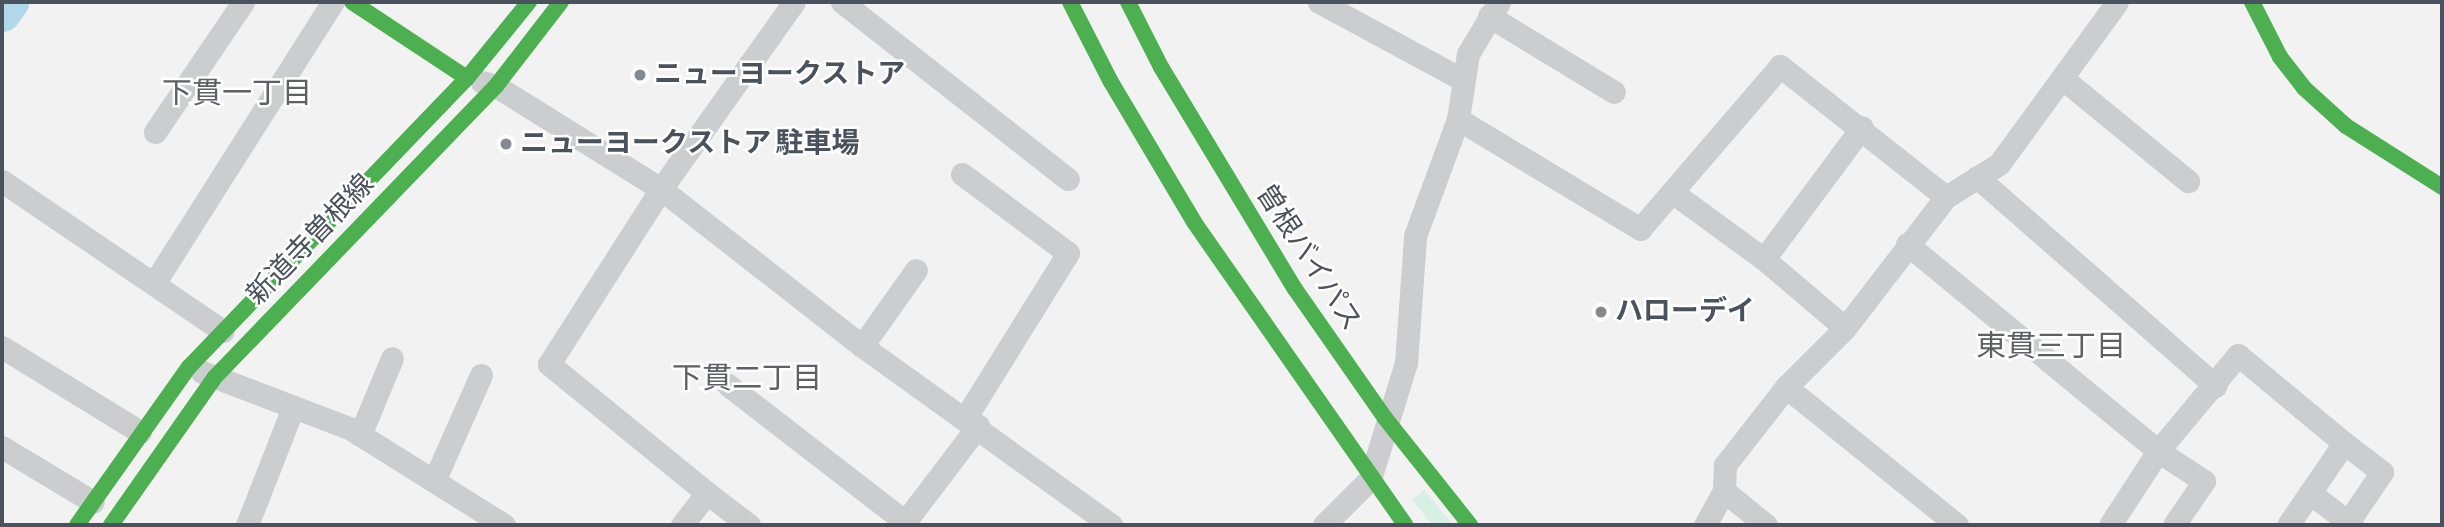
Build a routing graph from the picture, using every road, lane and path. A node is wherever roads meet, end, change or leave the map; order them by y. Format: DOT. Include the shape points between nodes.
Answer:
graph roads {
  1 [pos="243,2"];
  2 [pos="333,2"];
  3 [pos="352,2"];
  4 [pos="529,2"];
  5 [pos="561,2"];
  6 [pos="794,2"];
  7 [pos="842,2"];
  8 [pos="1070,2"];
  9 [pos="1128,2"];
  10 [pos="1319,2"];
  11 [pos="2117,2"];
  12 [pos="2252,2"];
  13 [pos="1494,9"];
  14 [pos="467,78"];
  15 [pos="2062,78"];
  16 [pos="1463,80"];
  17 [pos="496,86"];
  18 [pos="1614,93"];
  19 [pos="1458,119"];
  20 [pos="1863,127"];
  21 [pos="155,132"];
  22 [pos="962,174"];
  23 [pos="1977,177"];
  24 [pos="1068,179"];
  25 [pos="2,181"];
  26 [pos="2188,181"];
  27 [pos="2442,187"];
  28 [pos="661,189"];
  29 [pos="1672,192"];
  30 [pos="1946,197"];
  31 [pos="1907,244"];
  32 [pos="1763,259"];
  33 [pos="916,270"];
  34 [pos="155,282"];
  35 [pos="1845,328"];
  36 [pos="223,331"];
  37 [pos="862,346"];
  38 [pos="2,347"];
  39 [pos="392,358"];
  40 [pos="189,367"];
  41 [pos="481,374"];
  42 [pos="215,377"];
  43 [pos="728,385"];
  44 [pos="2216,386"];
  45 [pos="1786,387"];
  46 [pos="292,410"];
  47 [pos="1385,418"];
  48 [pos="972,422"];
  49 [pos="140,432"];
  50 [pos="360,435"];
  51 [pos="2344,443"];
  52 [pos="2,447"];
  53 [pos="2158,452"];
  54 [pos="1370,479"];
  55 [pos="434,481"];
  56 [pos="1724,491"];
  57 [pos="707,493"];
  58 [pos="2311,493"];
  59 [pos="93,502"];
  60 [pos="476,518"];
  61 [pos="2350,523"];
  62 [pos="77,525"];
  63 [pos="111,525"];
  64 [pos="247,525"];
  65 [pos="504,525"];
  66 [pos="682,525"];
  67 [pos="749,525"];
  68 [pos="1111,525"];
  69 [pos="1324,525"];
  70 [pos="1405,525"];
  71 [pos="1470,525"];
  72 [pos="1705,525"];
  73 [pos="1766,525"];
  74 [pos="1957,525"];
  75 [pos="2110,525"];
  76 [pos="2174,525"];
  77 [pos="2288,525"];
  1 -- 21 [label="street"];
  2 -- 34 [label="street"];
  3 -- 14 [label="main road"];
  4 -- 14 [label="main road, 新道寺曽根線"];
  5 -- 17 [label="main road, 新道寺曽根線"];
  6 -- 28 [label="street"];
  7 -- 24 [label="street"];
  8 -- 54 [label="main road" via="1194,222"];
  9 -- 47 [label="main road, 曽根バイパス" via="1233,190"];
  10 -- 16 [label="street"];
  11 -- 15 [label="street"];
  12 -- 27 [label="main road" via="2280,57 2304,88 2346,126"];
  13 -- 16 [label="street" via="1468,54"];
  13 -- 18 [label="street"];
  14 -- 17 [label="street"];
  14 -- 36 [label="main road, 新道寺曽根線"];
  15 -- 23 [label="street" via="1999,164"];
  15 -- 26 [label="street"];
  16 -- 19 [label="street"];
  17 -- 28 [label="street"];
  17 -- 42 [label="main road, 新道寺曽根線"];
  19 -- 29 [label="street" via="1640,229"];
  19 -- 47 [label="street" via="1415,236 1406,363"];
  20 -- 29 [label="street" via="1780,66"];
  20 -- 30 [label="street"];
  20 -- 32 [label="street"];
  22 -- 48 [label="street" via="1068,253"];
  23 -- 30 [label="street"];
  23 -- 44 [label="street"];
  25 -- 34 [label="street"];
  28 -- 37 [label="street"];
  28 -- 57 [label="street" via="549,364"];
  29 -- 32 [label="street"];
  30 -- 31 [label="street"];
  31 -- 35 [label="street"];
  31 -- 53 [label="street"];
  32 -- 35 [label="street"];
  33 -- 37 [label="street"];
  34 -- 36 [label="street"];
  35 -- 45 [label="street"];
  36 -- 40 [label="main road, 新道寺曽根線"];
  37 -- 48 [label="street"];
  38 -- 49 [label="street"];
  39 -- 50 [label="street"];
  40 -- 42 [label="street"];
  40 -- 49 [label="main road"];
  41 -- 55 [label="street"];
  42 -- 46 [label="street"];
  42 -- 63 [label="main road, 新道寺曽根線"];
  43 -- 48 [label="street" via="905,522"];
  44 -- 51 [label="street" via="2238,355"];
  44 -- 53 [label="street"];
  45 -- 56 [label="street" via="1725,465"];
  45 -- 74 [label="street"];
  46 -- 50 [label="street"];
  46 -- 64 [label="street"];
  47 -- 54 [label="street"];
  47 -- 71 [label="main road, 曽根バイパス"];
  48 -- 68 [label="street"];
  49 -- 59 [label="main road"];
  50 -- 55 [label="street"];
  51 -- 58 [label="street"];
  51 -- 61 [label="street" via="2382,472"];
  52 -- 59 [label="street"];
  53 -- 75 [label="street"];
  53 -- 76 [label="street" via="2204,481"];
  54 -- 69 [label="street"];
  54 -- 70 [label="main road"];
  55 -- 60 [label="street"];
  56 -- 72 [label="street"];
  56 -- 73 [label="street"];
  57 -- 66 [label="street"];
  57 -- 67 [label="street"];
  58 -- 61 [label="street"];
  58 -- 77 [label="street"];
  59 -- 62 [label="main road"];
  60 -- 65 [label="street"];
}
